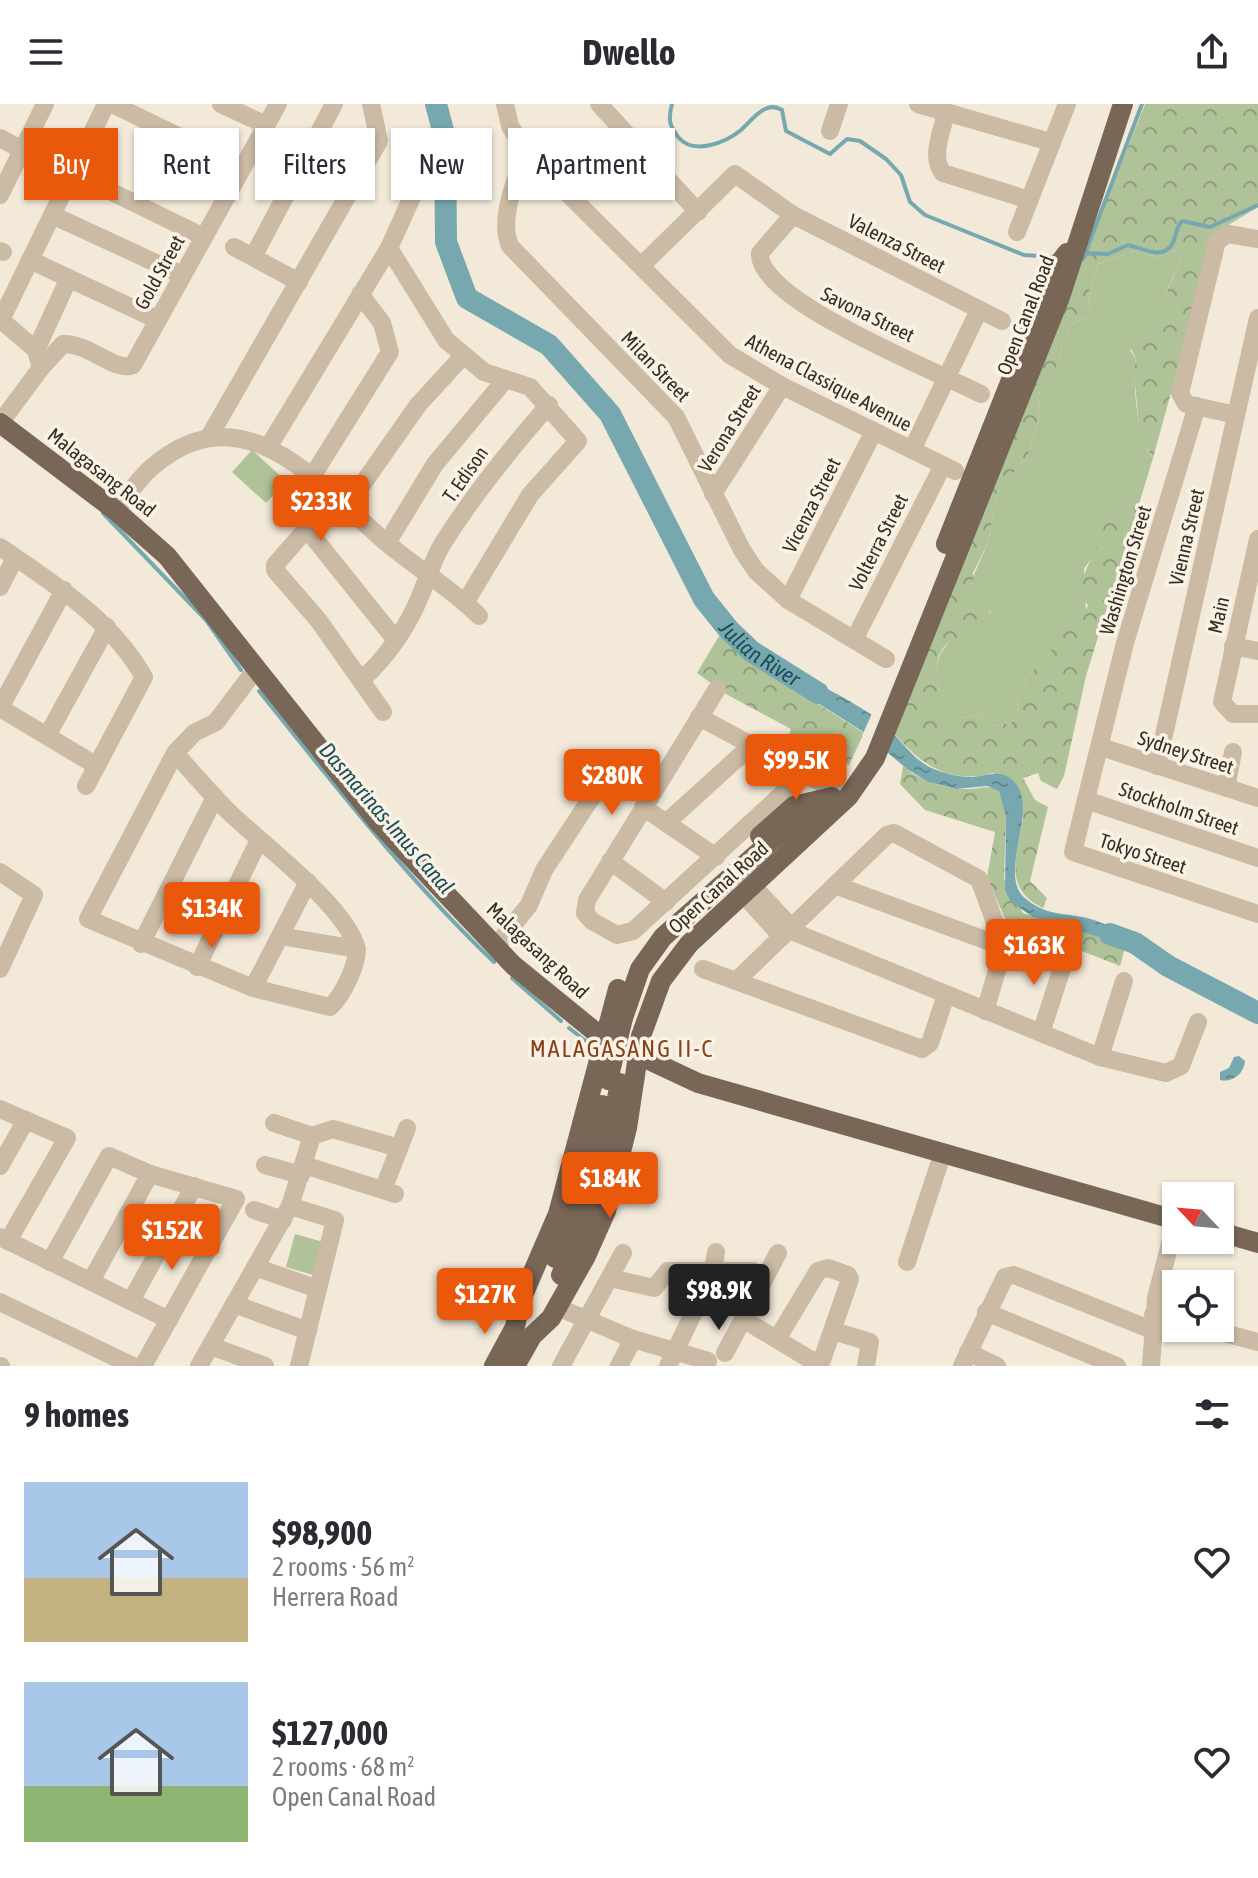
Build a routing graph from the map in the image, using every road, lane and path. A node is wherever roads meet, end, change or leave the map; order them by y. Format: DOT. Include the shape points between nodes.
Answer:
graph roads {
  1 [pos="45,104"];
  2 [pos="109,104"];
  3 [pos="221,104"];
  4 [pos="278,104"];
  5 [pos="334,104"];
  6 [pos="371,104"];
  7 [pos="505,104"];
  8 [pos="599,104"];
  9 [pos="839,104"];
  10 [pos="918,104"];
  11 [pos="1067,104"];
  12 [pos="1123,104"];
  13 [pos="946,113"];
  14 [pos="266,125"];
  15 [pos="96,128"];
  16 [pos="511,128"];
  17 [pos="830,131"];
  18 [pos="0,138"];
  19 [pos="1050,142"];
  20 [pos="22,150"];
  21 [pos="242,167"];
  22 [pos="0,195"];
  23 [pos="118,195"];
  24 [pos="60,200"];
  25 [pos="411,200"];
  26 [pos="511,200"];
  27 [pos="575,200"];
  28 [pos="1029,200"];
  29 [pos="698,212"];
  30 [pos="52,215"];
  31 [pos="793,215"];
  32 [pos="1017,232"];
  33 [pos="204,237"];
  34 [pos="1258,239"];
  35 [pos="234,247"];
  36 [pos="389,248"];
  37 [pos="253,257"];
  38 [pos="30,260"];
  39 [pos="642,265"];
  40 [pos="182,275"];
  41 [pos="69,278"];
  42 [pos="299,282"];
  43 [pos="360,294"];
  44 [pos="979,310"];
  45 [pos="1258,318"];
  46 [pos="158,320"];
  47 [pos="1002,321"];
  48 [pos="463,356"];
  49 [pos="38,359"];
  50 [pos="947,377"];
  51 [pos="505,380"];
  52 [pos="782,386"];
  53 [pos="981,394"];
  54 [pos="1189,403"];
  55 [pos="549,405"];
  56 [pos="1236,415"];
  57 [pos="0,423"];
  58 [pos="874,431"];
  59 [pos="209,437"];
  60 [pos="269,446"];
  61 [pos="912,450"];
  62 [pos="949,468"];
  63 [pos="313,475"];
  64 [pos="713,494"];
  65 [pos="342,500"];
  66 [pos="116,511"];
  67 [pos="306,528"];
  68 [pos="1258,539"];
  69 [pos="387,543"];
  70 [pos="8,552"];
  71 [pos="1256,560"];
  72 [pos="428,575"];
  73 [pos="0,587"];
  74 [pos="64,590"];
  75 [pos="788,600"];
  76 [pos="465,603"];
  77 [pos="1250,605"];
  78 [pos="479,616"];
  79 [pos="107,627"];
  80 [pos="395,639"];
  81 [pos="854,640"];
  82 [pos="1233,646"];
  83 [pos="1258,651"];
  84 [pos="886,659"];
  85 [pos="256,669"];
  86 [pos="361,680"];
  87 [pos="717,689"];
  88 [pos="383,712"];
  89 [pos="1258,714"];
  90 [pos="699,717"];
  91 [pos="47,736"];
  92 [pos="753,744"];
  93 [pos="1101,747"];
  94 [pos="1233,752"];
  95 [pos="175,753"];
  96 [pos="870,756"];
  97 [pos="97,766"];
  98 [pos="1157,766"];
  99 [pos="805,773"];
  100 [pos="601,783"];
  101 [pos="86,786"];
  102 [pos="1226,788"];
  103 [pos="834,794"];
  104 [pos="215,797"];
  105 [pos="1258,798"];
  106 [pos="1086,800"];
  107 [pos="643,807"];
  108 [pos="666,823"];
  109 [pos="820,826"];
  110 [pos="259,840"];
  111 [pos="716,857"];
  112 [pos="1258,858"];
  113 [pos="610,861"];
  114 [pos="0,872"];
  115 [pos="308,882"];
  116 [pos="835,885"];
  117 [pos="749,891"];
  118 [pos="666,902"];
  119 [pos="1258,914"];
  120 [pos="0,925"];
  121 [pos="787,931"];
  122 [pos="16,935"];
  123 [pos="280,936"];
  124 [pos="141,944"];
  125 [pos="496,946"];
  126 [pos="1004,947"];
  127 [pos="357,949"];
  128 [pos="1067,953"];
  129 [pos="197,967"];
  130 [pos="0,969"];
  131 [pos="703,969"];
  132 [pos="736,981"];
  133 [pos="1124,981"];
  134 [pos="253,988"];
  135 [pos="946,995"];
  136 [pos="985,1011"];
  137 [pos="629,1019"];
  138 [pos="1198,1022"];
  139 [pos="1041,1033"];
  140 [pos="604,1039"];
  141 [pos="637,1057"];
  142 [pos="1100,1057"];
  143 [pos="0,1109"];
  144 [pos="26,1120"];
  145 [pos="274,1123"];
  146 [pos="407,1128"];
  147 [pos="312,1136"];
  148 [pos="399,1148"];
  149 [pos="943,1152"];
  150 [pos="265,1165"];
  151 [pos="0,1166"];
  152 [pos="302,1170"];
  153 [pos="150,1174"];
  154 [pos="194,1186"];
  155 [pos="254,1210"];
  156 [pos="286,1213"];
  157 [pos="1162,1216"];
  158 [pos="1234,1236"];
  159 [pos="4,1239"];
  160 [pos="1258,1243"];
  161 [pos="716,1252"];
  162 [pos="623,1253"];
  163 [pos="778,1253"];
  164 [pos="1168,1254"];
  165 [pos="50,1262"];
  166 [pos="907,1262"];
  167 [pos="255,1267"];
  168 [pos="713,1272"];
  169 [pos="765,1277"];
  170 [pos="610,1278"];
  171 [pos="91,1281"];
  172 [pos="318,1289"];
  173 [pos="131,1301"];
  174 [pos="0,1302"];
  175 [pos="234,1304"];
  176 [pos="554,1312"];
  177 [pos="986,1312"];
  178 [pos="743,1319"];
  179 [pos="169,1320"];
  180 [pos="585,1322"];
  181 [pos="1152,1322"];
  182 [pos="1162,1322"];
  183 [pos="308,1331"];
  184 [pos="523,1331"];
  185 [pos="833,1331"];
  186 [pos="1234,1336"];
  187 [pos="633,1339"];
  188 [pos="777,1339"];
  189 [pos="1258,1342"];
  190 [pos="211,1346"];
  191 [pos="672,1359"];
  192 [pos="965,1359"];
  193 [pos="719,1362"];
  194 [pos="1105,1364"];
  195 [pos="1156,1365"];
  196 [pos="133,1366"];
  197 [pos="143,1366"];
  198 [pos="199,1366"];
  199 [pos="265,1366"];
  200 [pos="299,1366"];
  201 [pos="494,1366"];
  202 [pos="515,1366"];
  203 [pos="561,1366"];
  204 [pos="619,1366"];
  205 [pos="866,1366"];
  206 [pos="997,1366"];
  1 -- 20 [label="street"];
  2 -- 15 [label="street"];
  2 -- 21 [label="street"];
  3 -- 14 [label="street"];
  4 -- 14 [label="street, Gold Street"];
  5 -- 37 [label="street"];
  6 -- 42 [label="street" via="379,141"];
  7 -- 16 [label="street, Athena Classique Avenue"];
  8 -- 29 [label="street"];
  9 -- 17 [label="street"];
  10 -- 13 [label="street"];
  11 -- 19 [label="street"];
  12 -- 96 [label="main road, Open Canal Road" via="1080,237 1055,269"];
  13 -- 19 [label="street"];
  13 -- 28 [label="street" via="937,154 943,173"];
  14 -- 21 [label="street, Gold Street"];
  18 -- 20 [label="street"];
  19 -- 28 [label="street"];
  20 -- 22 [label="street"];
  21 -- 33 [label="street, Gold Street"];
  23 -- 33 [label="street"];
  24 -- 30 [label="street"];
  25 -- 36 [label="street"];
  26 -- 64 [label="street, Milan Street" via="506,237 510,246 676,417"];
  27 -- 39 [label="street, Athena Classique Avenue"];
  28 -- 32 [label="street"];
  29 -- 31 [label="street, Valenza Street" via="735,174"];
  29 -- 39 [label="street"];
  30 -- 38 [label="street"];
  30 -- 40 [label="street"];
  31 -- 44 [label="street, Valenza Street"];
  31 -- 50 [label="street, Savona Street" via="760,253 766,273 807,309"];
  33 -- 40 [label="street, Gold Street"];
  34 -- 54 [label="street" via="1228,234 1217,241 1180,393"];
  35 -- 37 [label="street"];
  36 -- 43 [label="street"];
  36 -- 48 [label="street" via="421,304"];
  37 -- 42 [label="street"];
  38 -- 41 [label="street"];
  38 -- 49 [label="street" via="1,320"];
  39 -- 52 [label="street, Athena Classique Avenue" via="730,355"];
  40 -- 46 [label="street, Gold Street"];
  41 -- 46 [label="street"];
  41 -- 49 [label="street"];
  42 -- 59 [label="street"];
  43 -- 60 [label="street"];
  43 -- 63 [label="street" via="382,323 390,352"];
  44 -- 47 [label="street, Valenza Street"];
  44 -- 50 [label="street"];
  45 -- 56 [label="street, Vienna Street"];
  46 -- 49 [label="street, Gold Street" via="133,365 126,368 79,343 63,344"];
  48 -- 51 [label="street"];
  48 -- 65 [label="street"];
  49 -- 57 [label="street"];
  50 -- 53 [label="street, Savona Street"];
  50 -- 61 [label="street"];
  51 -- 55 [label="street" via="530,387"];
  51 -- 69 [label="street" via="435,464"];
  52 -- 58 [label="street, Athena Classique Avenue"];
  52 -- 64 [label="street, Verona Street"];
  54 -- 56 [label="street"];
  54 -- 93 [label="street, Washington Street"];
  55 -- 72 [label="street, T. Edison" via="500,461 441,546"];
  55 -- 76 [label="street" via="578,441 530,495"];
  56 -- 98 [label="street, Vienna Street"];
  57 -- 66 [label="main road, Malagasang Road"];
  58 -- 61 [label="street, Athena Classique Avenue"];
  58 -- 75 [label="street, Vicenza Street"];
  59 -- 60 [label="street"];
  59 -- 66 [label="street" via="150,469"];
  60 -- 63 [label="street"];
  61 -- 62 [label="street, Athena Classique Avenue"];
  62 -- 81 [label="street, Volterra Street"];
  63 -- 65 [label="street"];
  64 -- 75 [label="street, Milan Street" via="756,571"];
  65 -- 67 [label="street"];
  65 -- 69 [label="street"];
  66 -- 85 [label="main road, Malagasang Road" via="167,556"];
  67 -- 80 [label="street"];
  67 -- 86 [label="street" via="275,570"];
  68 -- 71 [label="street, Main"];
  69 -- 72 [label="street"];
  70 -- 73 [label="street"];
  70 -- 74 [label="street"];
  71 -- 77 [label="street, Main"];
  72 -- 76 [label="street"];
  72 -- 80 [label="street, T. Edison"];
  74 -- 79 [label="street"];
  74 -- 91 [label="street" via="0,708"];
  75 -- 81 [label="street, Milan Street"];
  76 -- 78 [label="street"];
  77 -- 82 [label="street, Main"];
  79 -- 91 [label="street"];
  79 -- 97 [label="street" via="144,680"];
  80 -- 86 [label="street, T. Edison"];
  81 -- 84 [label="street, Milan Street"];
  82 -- 83 [label="street"];
  82 -- 89 [label="street, Main" via="1222,702 1233,714"];
  85 -- 95 [label="street" via="216,722 194,733"];
  85 -- 125 [label="main road, Malagasang Road" via="379,823"];
  86 -- 88 [label="street"];
  87 -- 90 [label="street"];
  90 -- 92 [label="street"];
  90 -- 107 [label="street"];
  91 -- 97 [label="street"];
  92 -- 99 [label="street"];
  92 -- 108 [label="street"];
  93 -- 98 [label="street, Sydney Street"];
  93 -- 106 [label="street, Tokyo Street"];
  94 -- 102 [label="street"];
  95 -- 104 [label="street"];
  95 -- 124 [label="street" via="89,913 93,923"];
  96 -- 103 [label="main road"];
  96 -- 109 [label="main road, Open Canal Road" via="855,790"];
  97 -- 101 [label="street"];
  98 -- 102 [label="street, Sydney Street"];
  99 -- 103 [label="street"];
  99 -- 111 [label="street"];
  100 -- 125 [label="street" via="544,870 529,905"];
  102 -- 105 [label="street, Sydney Street"];
  103 -- 137 [label="main road" via="807,821 779,834 663,937 632,985"];
  103 -- 140 [label="main road, Open Canal Road" via="794,806 644,940 621,980"];
  104 -- 110 [label="street"];
  104 -- 124 [label="street"];
  106 -- 112 [label="street, Stockholm Street"];
  106 -- 119 [label="street, Tokyo Street" via="1072,845 1078,856"];
  107 -- 108 [label="street"];
  107 -- 113 [label="street"];
  108 -- 111 [label="street"];
  109 -- 117 [label="main road, Open Canal Road"];
  109 -- 137 [label="main road" via="786,842 672,945"];
  110 -- 115 [label="street"];
  110 -- 129 [label="street"];
  111 -- 118 [label="street"];
  113 -- 118 [label="street"];
  113 -- 118 [label="street" via="584,907 592,921 622,936"];
  114 -- 122 [label="street" via="34,895"];
  115 -- 123 [label="street"];
  115 -- 127 [label="street"];
  116 -- 121 [label="street"];
  116 -- 126 [label="street"];
  116 -- 126 [label="street" via="887,835 901,835 979,879"];
  117 -- 121 [label="street"];
  117 -- 141 [label="main road, Open Canal Road" via="667,971 649,1008"];
  120 -- 122 [label="street"];
  121 -- 132 [label="street"];
  121 -- 135 [label="street"];
  122 -- 130 [label="street"];
  123 -- 127 [label="street"];
  123 -- 134 [label="street"];
  124 -- 129 [label="street"];
  125 -- 140 [label="main road, Malagasang Road"];
  126 -- 136 [label="street"];
  127 -- 134 [label="street" via="330,1007"];
  128 -- 139 [label="street"];
  129 -- 134 [label="street"];
  131 -- 132 [label="street"];
  132 -- 135 [label="street" via="922,1049 930,1043"];
  133 -- 142 [label="street"];
  135 -- 136 [label="street"];
  136 -- 139 [label="street"];
  137 -- 184 [label="main road, bridge" via="572,1219"];
  138 -- 142 [label="street" via="1181,1066 1174,1071"];
  139 -- 142 [label="street"];
  140 -- 141 [label="main road, Malagasang Road"];
  140 -- 184 [label="main road, Open Canal Road" via="565,1191 520,1302"];
  141 -- 149 [label="main road, Malagasang Road" via="698,1083"];
  141 -- 176 [label="main road, Open Canal Road" via="609,1201 594,1241"];
  143 -- 144 [label="street"];
  144 -- 151 [label="street"];
  144 -- 159 [label="street" via="67,1138"];
  145 -- 147 [label="street"];
  146 -- 148 [label="street"];
  147 -- 148 [label="street" via="333,1129"];
  147 -- 152 [label="street"];
  148 -- 152 [label="street" via="389,1192"];
  149 -- 157 [label="main road, Malagasang Road"];
  149 -- 166 [label="street"];
  150 -- 152 [label="street"];
  152 -- 156 [label="street"];
  153 -- 154 [label="street"];
  153 -- 165 [label="street" via="109,1156"];
  153 -- 171 [label="street"];
  154 -- 173 [label="street"];
  154 -- 179 [label="street" via="236,1199"];
  155 -- 156 [label="street"];
  156 -- 167 [label="street"];
  156 -- 172 [label="street" via="335,1220"];
  158 -- 160 [label="main road"];
  159 -- 165 [label="street"];
  161 -- 168 [label="street"];
  162 -- 170 [label="street"];
  163 -- 169 [label="street"];
  164 -- 181 [label="street"];
  165 -- 171 [label="street"];
  167 -- 172 [label="street"];
  167 -- 175 [label="street"];
  168 -- 169 [label="street" via="753,1271"];
  168 -- 170 [label="street" via="668,1271 654,1288"];
  168 -- 191 [label="street"];
  169 -- 178 [label="street"];
  170 -- 180 [label="street"];
  171 -- 173 [label="street"];
  172 -- 183 [label="street"];
  173 -- 179 [label="street"];
  174 -- 196 [label="street"];
  175 -- 183 [label="street"];
  175 -- 190 [label="street"];
  176 -- 180 [label="street" via="573,1325"];
  176 -- 184 [label="main road, Open Canal Road"];
  177 -- 181 [label="street" via="999,1284 1014,1275"];
  177 -- 192 [label="street"];
  177 -- 194 [label="street"];
  178 -- 188 [label="street"];
  178 -- 193 [label="street"];
  179 -- 197 [label="street"];
  180 -- 187 [label="street"];
  180 -- 203 [label="street"];
  181 -- 182 [label="street"];
  181 -- 195 [label="street"];
  183 -- 200 [label="street"];
  184 -- 201 [label="main road, Open Canal Road"];
  184 -- 202 [label="main road, Open Canal Road"];
  185 -- 188 [label="street" via="822,1360 816,1362"];
  185 -- 188 [label="street" via="850,1279 828,1268 818,1271"];
  185 -- 205 [label="street" via="870,1342"];
  186 -- 189 [label="street"];
  187 -- 191 [label="street"];
  187 -- 204 [label="street"];
  190 -- 198 [label="street"];
  190 -- 199 [label="street"];
  191 -- 193 [label="street"];
  192 -- 206 [label="street"];
}
